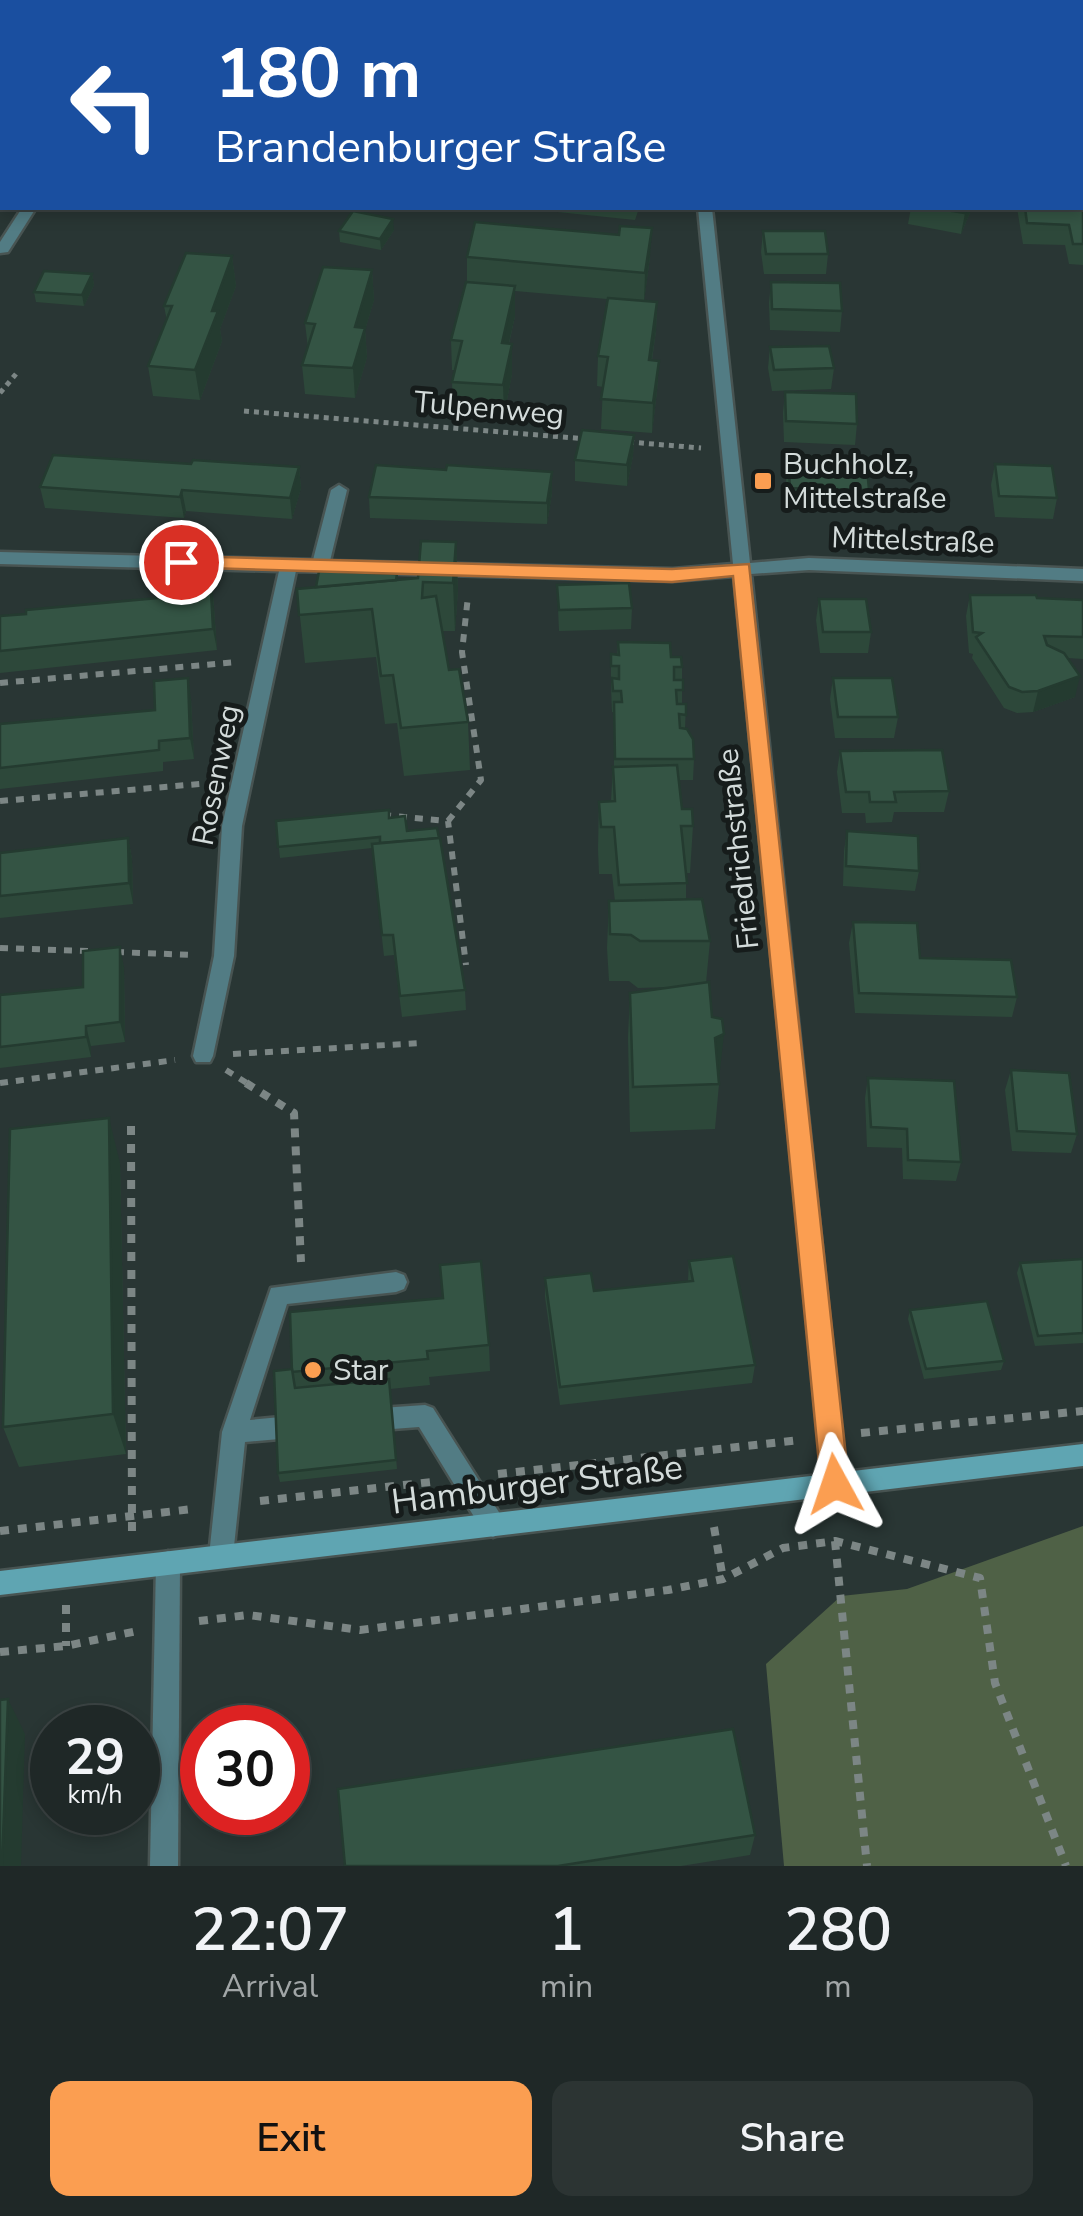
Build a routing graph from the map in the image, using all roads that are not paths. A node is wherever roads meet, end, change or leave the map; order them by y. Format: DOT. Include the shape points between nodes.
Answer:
graph roads {
  1 [pos="28,210"];
  2 [pos="705,210"];
  3 [pos="2,250"];
  4 [pos="338,490"];
  5 [pos="0,558"];
  6 [pos="290,565"];
  7 [pos="320,566"];
  8 [pos="742,569"];
  9 [pos="1083,575"];
  10 [pos="203,1056"];
  11 [pos="396,1282"];
  12 [pos="234,1432"];
  13 [pos="1083,1455"];
  14 [pos="835,1484"];
  15 [pos="494,1525"];
  16 [pos="221,1556"];
  17 [pos="168,1563"];
  18 [pos="0,1582"];
  19 [pos="164,1866"];
  1 -- 3 [label="street"];
  2 -- 8 [label="street, Friedrichstraße"];
  4 -- 7 [label="street"];
  5 -- 6 [label="street, Mittelstraße"];
  6 -- 7 [label="street, Mittelstraße"];
  6 -- 10 [label="street, Rosenweg" via="232,826 224,956"];
  7 -- 8 [label="street, Mittelstraße" via="672,575"];
  8 -- 9 [label="street, Mittelstraße" via="809,564"];
  8 -- 14 [label="street, Friedrichstraße"];
  11 -- 12 [label="street" via="279,1295"];
  12 -- 15 [label="street" via="425,1416"];
  12 -- 16 [label="street"];
  13 -- 14 [label="main road, Hamburger Straße"];
  14 -- 15 [label="main road, Hamburger Straße"];
  15 -- 16 [label="main road, Hamburger Straße"];
  16 -- 17 [label="main road, Hamburger Straße"];
  17 -- 18 [label="main road, Hamburger Straße"];
  17 -- 19 [label="street"];
}
